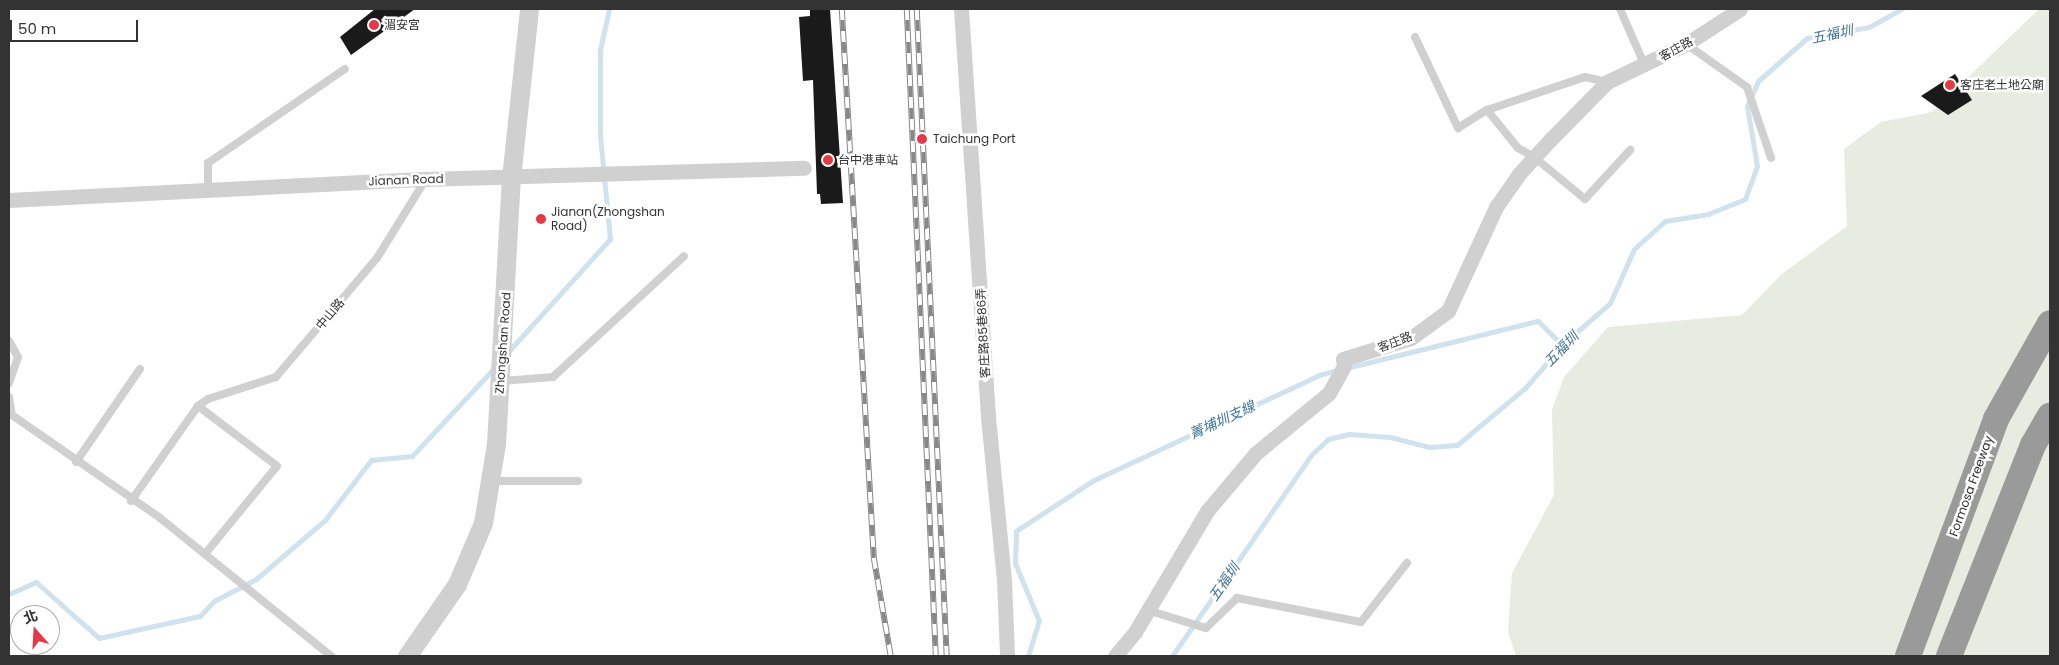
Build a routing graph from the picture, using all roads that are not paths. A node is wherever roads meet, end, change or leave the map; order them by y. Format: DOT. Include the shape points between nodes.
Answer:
graph roads {
  1 [pos="529,9"];
  2 [pos="961,9"];
  3 [pos="1620,9"];
  4 [pos="1740,9"];
  5 [pos="1415,38"];
  6 [pos="1686,44"];
  7 [pos="1645,66"];
  8 [pos="345,69"];
  9 [pos="1608,82"];
  10 [pos="1487,110"];
  11 [pos="1630,150"];
  12 [pos="1534,157"];
  13 [pos="1771,158"];
  14 [pos="804,168"];
  15 [pos="511,178"];
  16 [pos="426,179"];
  17 [pos="208,190"];
  18 [pos="9,200"];
  19 [pos="684,256"];
  20 [pos="2050,323"];
  21 [pos="9,341"];
  22 [pos="140,369"];
  23 [pos="500,381"];
  24 [pos="9,383"];
  25 [pos="9,397"];
  26 [pos="198,406"];
  27 [pos="2050,415"];
  28 [pos="76,462"];
  29 [pos="490,481"];
  30 [pos="578,481"];
  31 [pos="131,500"];
  32 [pos="205,554"];
  33 [pos="1407,563"];
  34 [pos="1147,610"];
  35 [pos="1951,651"];
  36 [pos="415,652"];
  37 [pos="331,656"];
  38 [pos="1007,656"];
  39 [pos="1115,656"];
  40 [pos="1908,656"];
  1 -- 15 [label="street, Zhongshan Road"];
  2 -- 38 [label="street, 客庄路85巷86弄"];
  3 -- 7 [label="lane"];
  4 -- 6 [label="street, 客庄路"];
  5 -- 10 [label="lane" via="1458,128"];
  6 -- 7 [label="street, 客庄路"];
  6 -- 13 [label="lane" via="1747,87"];
  7 -- 9 [label="street, 客庄路"];
  8 -- 17 [label="lane" via="208,163"];
  9 -- 10 [label="lane" via="1584,77"];
  9 -- 12 [label="street, 客庄路"];
  10 -- 12 [label="lane" via="1518,148"];
  11 -- 12 [label="lane" via="1585,199"];
  12 -- 34 [label="street, 客庄路" via="1496,207 1448,310 1411,338 1343,359 1344,366 1329,393 1256,453 1207,511"];
  14 -- 15 [label="street, Jianan Road"];
  15 -- 16 [label="street, Jianan Road"];
  15 -- 23 [label="street, Zhongshan Road"];
  16 -- 17 [label="street, Jianan Road"];
  16 -- 26 [label="lane, 中山路" via="377,258 276,378 208,399"];
  17 -- 18 [label="street, Jianan Road"];
  19 -- 23 [label="lane" via="553,378"];
  20 -- 40 [label="highway, Formosa Freeway" via="1996,419"];
  21 -- 24 [label="lane" via="18,357"];
  22 -- 28 [label="lane"];
  23 -- 29 [label="street, Zhongshan Road"];
  25 -- 28 [label="lane" via="12,415"];
  26 -- 31 [label="lane, 中山路"];
  26 -- 32 [label="lane" via="277,466"];
  27 -- 35 [label="highway" via="2033,445"];
  28 -- 31 [label="lane"];
  29 -- 30 [label="lane"];
  29 -- 36 [label="street, Zhongshan Road" via="483,522 457,584"];
  31 -- 32 [label="lane" via="160,518"];
  32 -- 37 [label="lane"];
  33 -- 34 [label="lane" via="1361,622 1237,598 1206,628"];
  34 -- 39 [label="street, 客庄路" via="1135,632"];
}
